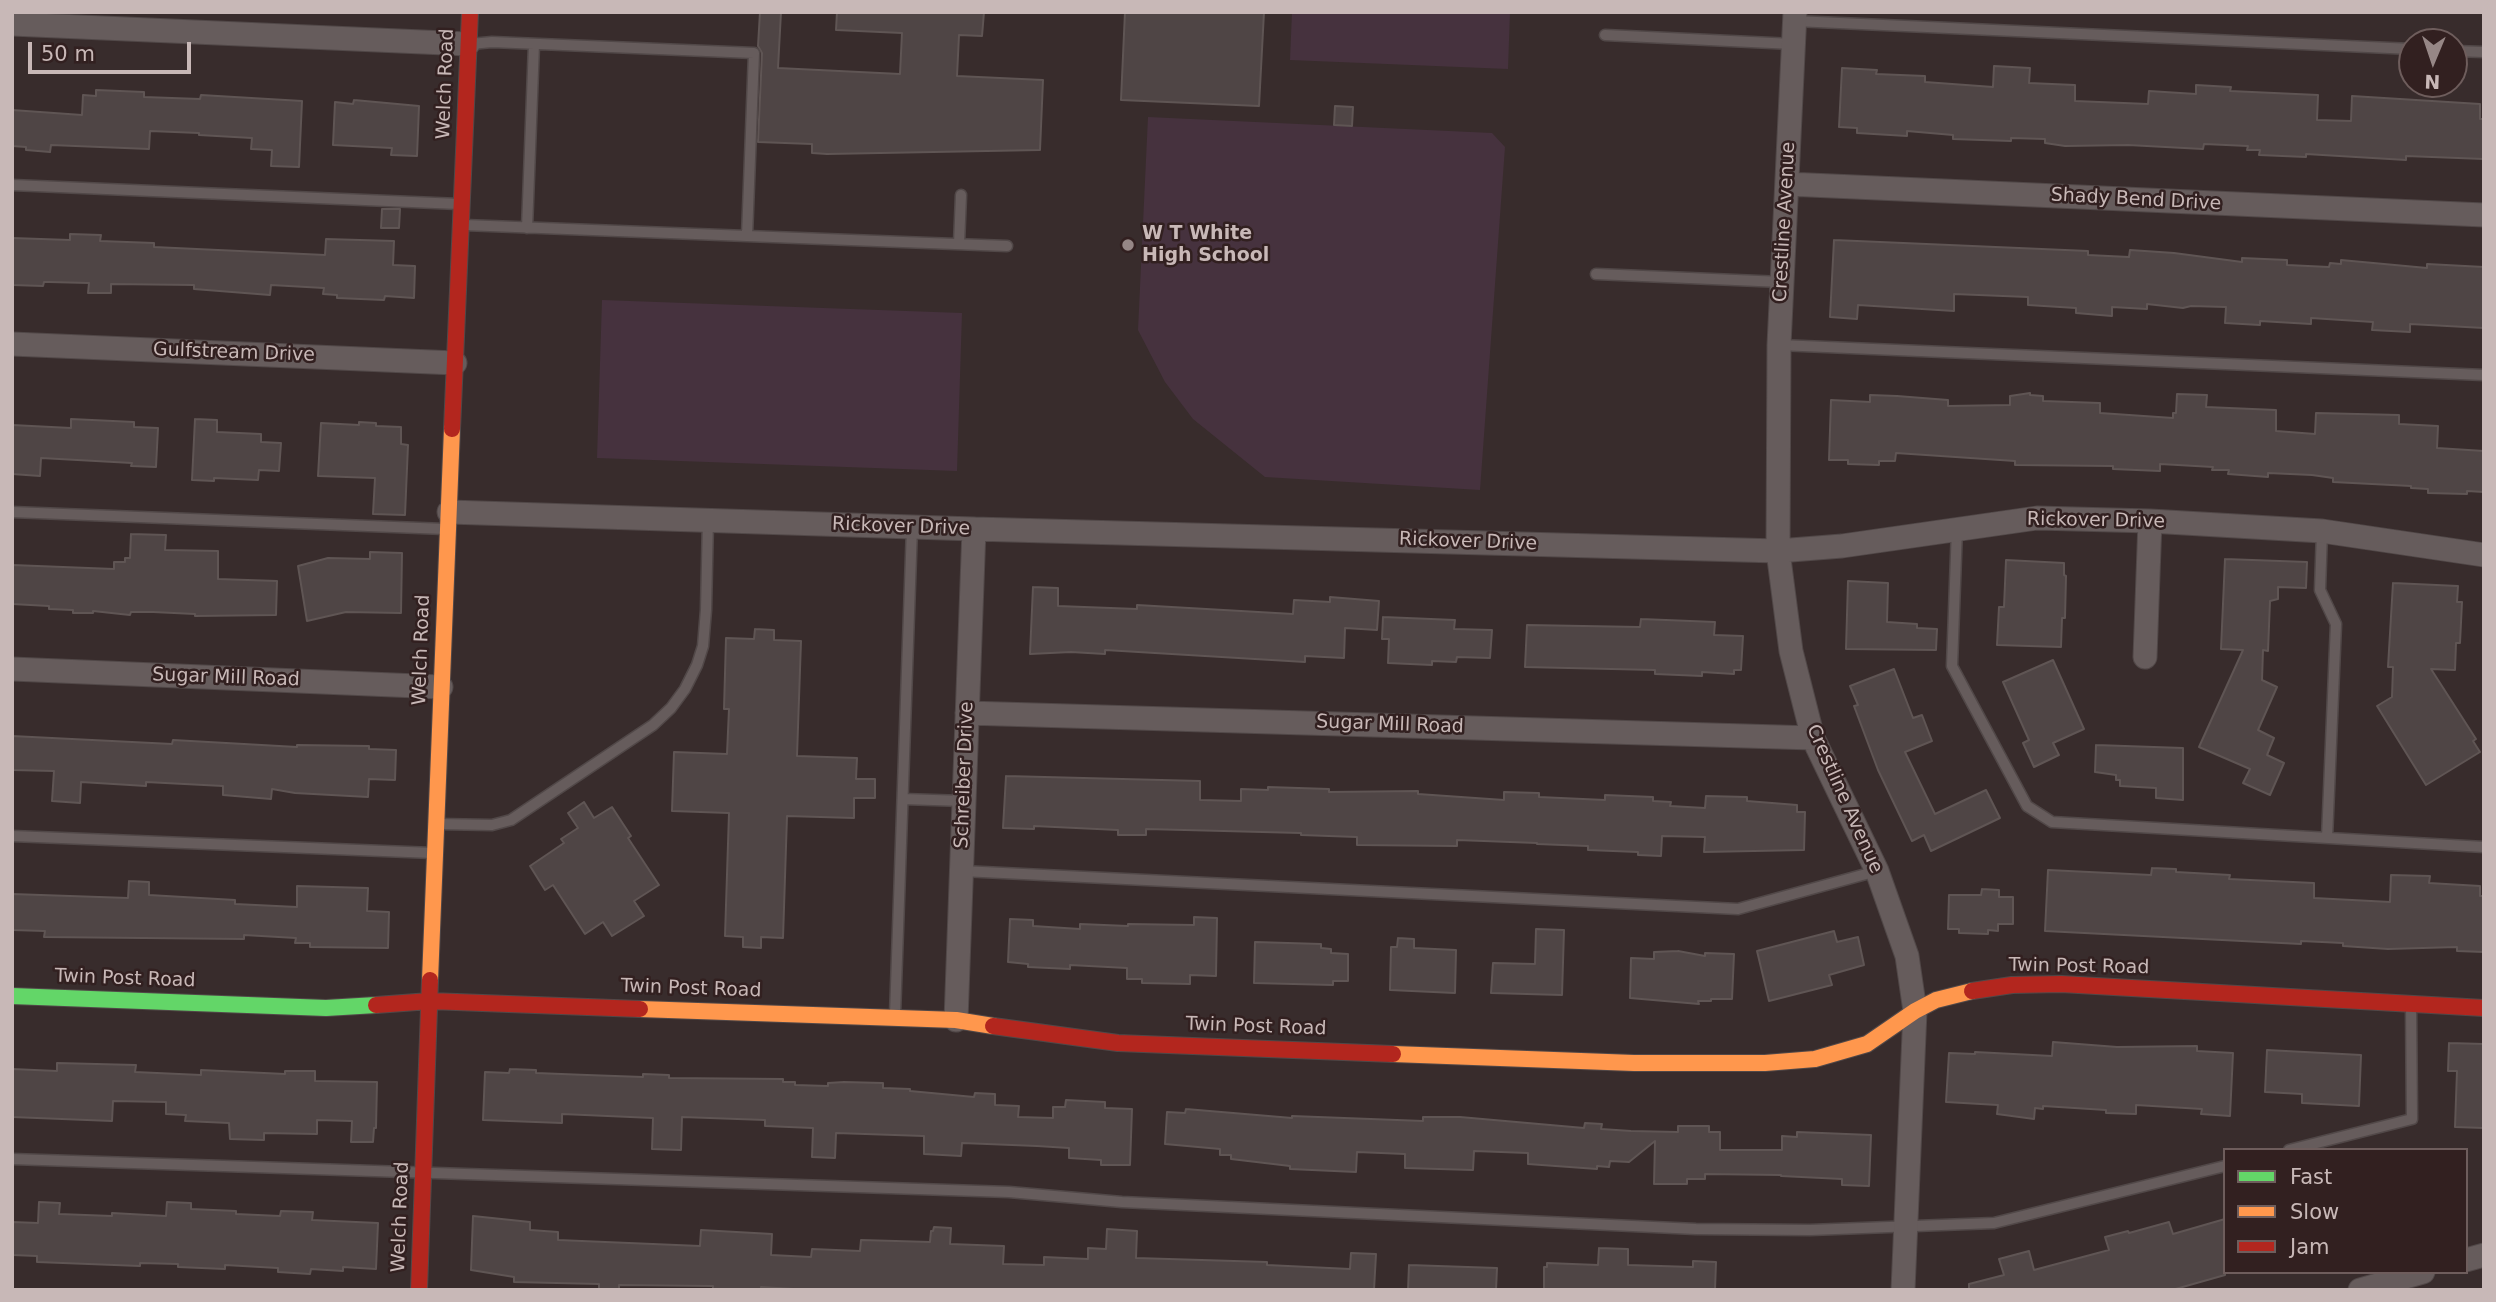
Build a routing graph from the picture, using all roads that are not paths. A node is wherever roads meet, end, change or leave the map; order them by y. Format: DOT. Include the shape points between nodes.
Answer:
graph roads {
  1 [pos="470,12"];
  2 [pos="1795,17"];
  3 [pos="12,24"];
  4 [pos="1605,35"];
  5 [pos="468,44"];
  6 [pos="534,44"];
  7 [pos="1793,44"];
  8 [pos="2398,48"];
  9 [pos="1787,184"];
  10 [pos="12,185"];
  11 [pos="961,195"];
  12 [pos="462,204"];
  13 [pos="2484,215"];
  14 [pos="461,225"];
  15 [pos="527,228"];
  16 [pos="747,236"];
  17 [pos="959,244"];
  18 [pos="1007,246"];
  19 [pos="1596,274"];
  20 [pos="1782,282"];
  21 [pos="12,344"];
  22 [pos="1779,345"];
  23 [pos="455,363"];
  24 [pos="2484,375"];
  25 [pos="12,512"];
  26 [pos="708,519"];
  27 [pos="448,521"];
  28 [pos="2150,521"];
  29 [pos="912,527"];
  30 [pos="1957,528"];
  31 [pos="974,529"];
  32 [pos="2322,531"];
  33 [pos="1778,551"];
  34 [pos="2484,555"];
  35 [pos="2144,657"];
  36 [pos="12,669"];
  37 [pos="440,687"];
  38 [pos="967,713"];
  39 [pos="1813,737"];
  40 [pos="903,799"];
  41 [pos="964,801"];
  42 [pos="437,824"];
  43 [pos="12,836"];
  44 [pos="2327,838"];
  45 [pos="2484,847"];
  46 [pos="436,853"];
  47 [pos="962,871"];
  48 [pos="1877,872"];
  49 [pos="12,996"];
  50 [pos="430,1001"];
  51 [pos="2411,1003"];
  52 [pos="2484,1007"];
  53 [pos="1915,1011"];
  54 [pos="895,1017"];
  55 [pos="956,1020"];
  56 [pos="2298,1148"];
  57 [pos="12,1159"];
  58 [pos="2223,1166"];
  59 [pos="424,1173"];
  60 [pos="1906,1225"];
  61 [pos="2416,1274"];
  62 [pos="419,1290"];
  63 [pos="1903,1290"];
  64 [pos="2360,1290"];
  1 -- 5 [label="street, Welch Road"];
  2 -- 7 [label="street, Crestline Avenue"];
  2 -- 8 [label="lane"];
  3 -- 5 [label="street"];
  4 -- 7 [label="lane"];
  5 -- 6 [label="lane"];
  5 -- 12 [label="street, Welch Road"];
  6 -- 15 [label="lane"];
  6 -- 16 [label="lane" via="754,53"];
  7 -- 9 [label="street, Crestline Avenue"];
  9 -- 13 [label="street, Shady Bend Drive"];
  9 -- 20 [label="street, Crestline Avenue"];
  10 -- 12 [label="lane"];
  11 -- 17 [label="lane"];
  12 -- 14 [label="street, Welch Road"];
  14 -- 15 [label="lane"];
  14 -- 23 [label="street, Welch Road"];
  15 -- 16 [label="lane"];
  16 -- 17 [label="lane"];
  17 -- 18 [label="lane"];
  19 -- 20 [label="lane"];
  20 -- 22 [label="street, Crestline Avenue"];
  21 -- 23 [label="street, Gulfstream Drive"];
  22 -- 24 [label="lane"];
  22 -- 33 [label="street, Crestline Avenue"];
  23 -- 27 [label="street, Welch Road"];
  25 -- 27 [label="lane"];
  26 -- 27 [label="street, Rickover Drive"];
  26 -- 29 [label="street, Rickover Drive"];
  26 -- 42 [label="lane" via="703,646 685,689 671,708 511,820 492,825"];
  27 -- 37 [label="street, Welch Road"];
  28 -- 30 [label="street, Rickover Drive" via="2037,518"];
  28 -- 32 [label="street, Rickover Drive"];
  28 -- 35 [label="street"];
  29 -- 31 [label="street, Rickover Drive"];
  29 -- 40 [label="lane"];
  30 -- 33 [label="street, Rickover Drive"];
  30 -- 44 [label="lane" via="1952,666 2027,806 2052,822"];
  31 -- 33 [label="street, Rickover Drive"];
  31 -- 38 [label="street, Schreiber Drive"];
  32 -- 34 [label="street, Rickover Drive"];
  32 -- 44 [label="lane" via="2320,590 2336,624"];
  33 -- 39 [label="street, Crestline Avenue" via="1791,651"];
  36 -- 37 [label="street, Sugar Mill Road"];
  37 -- 42 [label="street, Welch Road"];
  38 -- 39 [label="street, Sugar Mill Road"];
  38 -- 41 [label="street, Schreiber Drive"];
  39 -- 48 [label="street, Crestline Avenue"];
  40 -- 41 [label="lane"];
  40 -- 54 [label="lane"];
  41 -- 47 [label="street, Schreiber Drive"];
  42 -- 46 [label="street, Welch Road"];
  43 -- 46 [label="lane"];
  44 -- 45 [label="lane"];
  46 -- 50 [label="street, Welch Road"];
  47 -- 48 [label="lane" via="1738,909"];
  47 -- 55 [label="street, Schreiber Drive"];
  48 -- 53 [label="street, Crestline Avenue" via="1907,956"];
  49 -- 50 [label="street, Twin Post Road" via="326,1008"];
  50 -- 54 [label="street, Twin Post Road"];
  50 -- 59 [label="street, Welch Road"];
  51 -- 52 [label="street, Twin Post Road"];
  51 -- 53 [label="street, Twin Post Road" via="2061,984 1980,989"];
  51 -- 56 [label="lane" via="2412,1119"];
  53 -- 55 [label="street, Twin Post Road" via="1867,1044 1815,1059 1765,1063 1634,1063 1118,1043"];
  53 -- 60 [label="street, Crestline Avenue"];
  54 -- 55 [label="street, Twin Post Road"];
  57 -- 59 [label="lane"];
  58 -- 60 [label="lane" via="1994,1223"];
  59 -- 60 [label="lane" via="1009,1192 1122,1202 1696,1229"];
  59 -- 62 [label="street, Welch Road"];
  60 -- 63 [label="street, Crestline Avenue"];
  61 -- 64 [label="street"];
}
